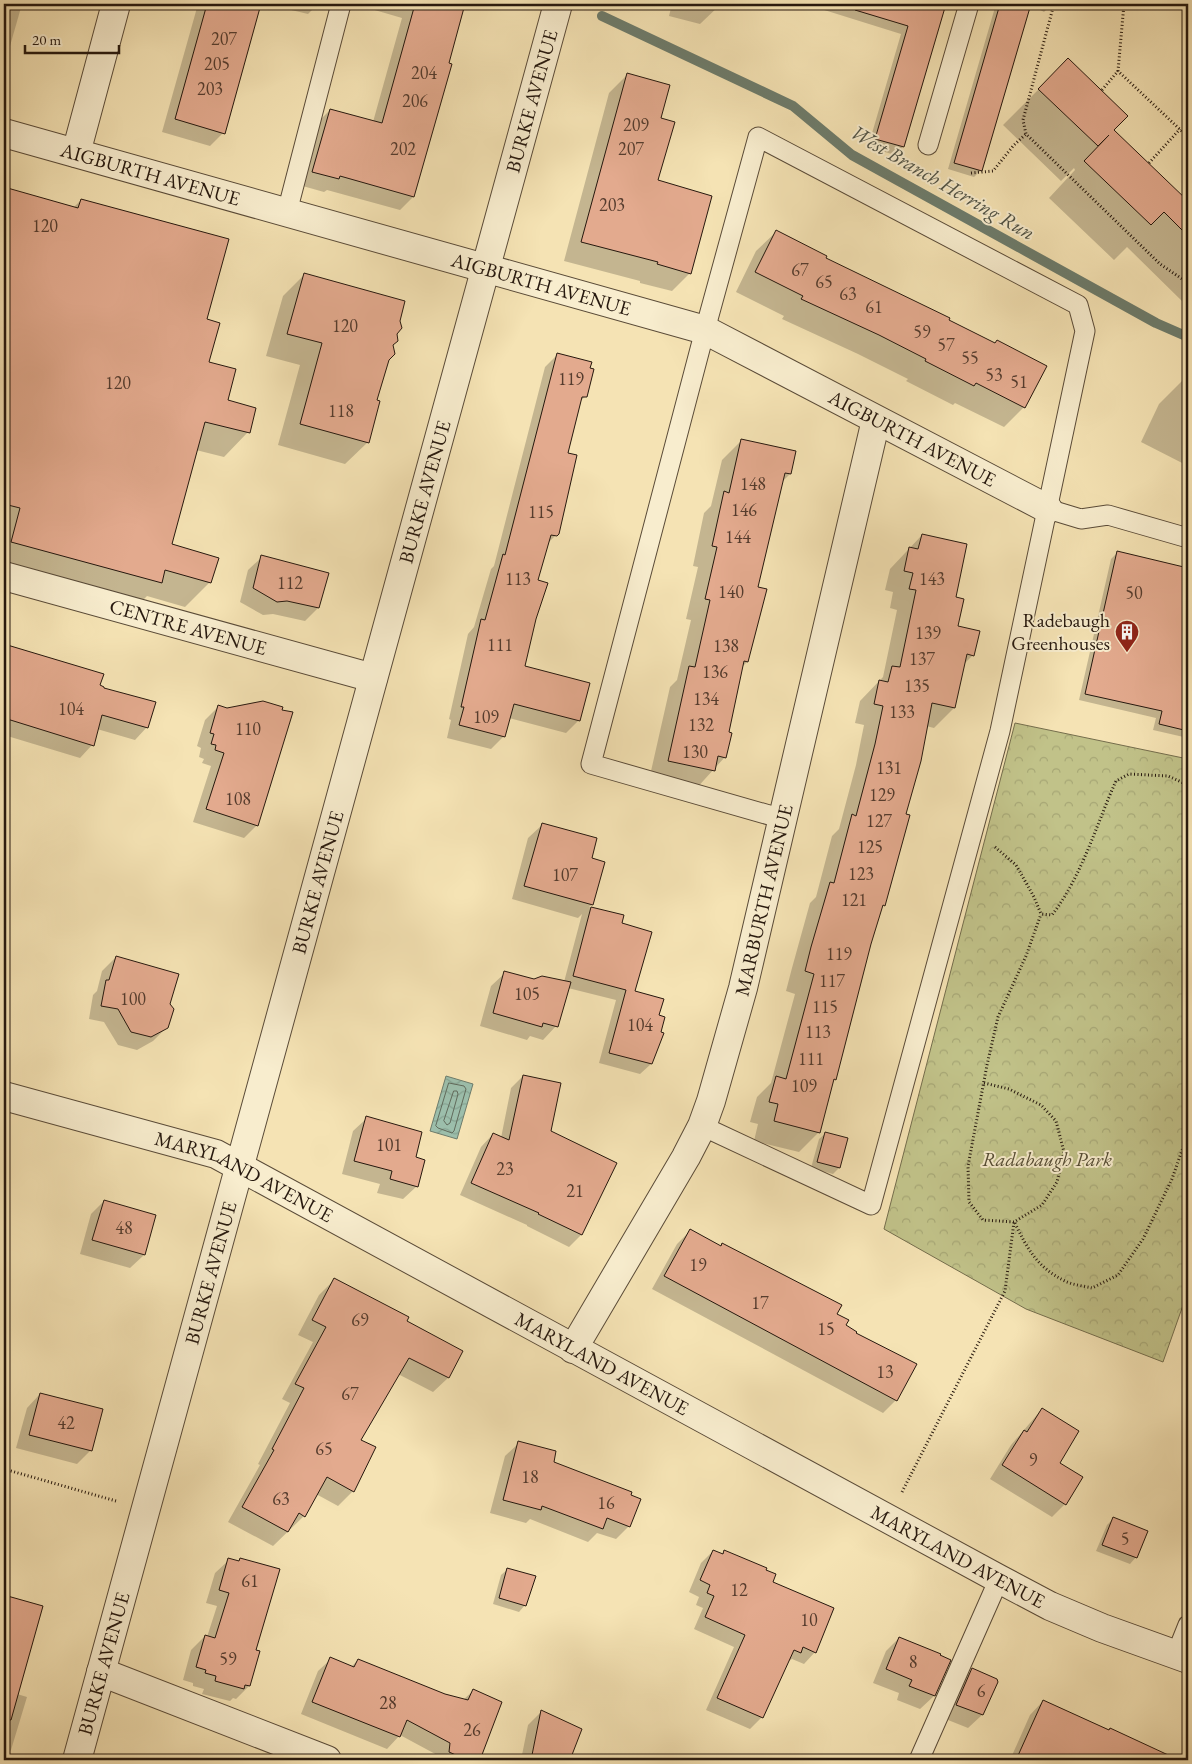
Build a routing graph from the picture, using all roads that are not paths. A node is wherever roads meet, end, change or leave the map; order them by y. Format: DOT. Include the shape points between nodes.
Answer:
graph roads {
  1 [pos="116,4"];
  2 [pos="341,4"];
  3 [pos="558,4"];
  4 [pos="969,4"];
  5 [pos="4,133"];
  6 [pos="928,145"];
  7 [pos="76,153"];
  8 [pos="287,212"];
  9 [pos="486,268"];
  10 [pos="705,330"];
  11 [pos="876,420"];
  12 [pos="1048,508"];
  13 [pos="1188,538"];
  14 [pos="4,576"];
  15 [pos="373,678"];
  16 [pos="783,819"];
  17 [pos="4,1096"];
  18 [pos="702,1126"];
  19 [pos="239,1167"];
  20 [pos="573,1349"];
  21 [pos="999,1579"];
  22 [pos="1188,1625"];
  23 [pos="1182,1657"];
  24 [pos="101,1672"];
  25 [pos="77,1760"];
  26 [pos="327,1760"];
  27 [pos="919,1760"];
  1 -- 7 [label="street"];
  2 -- 8 [label="lane"];
  3 -- 9 [label="street, BURKE AVENUE"];
  4 -- 6 [label="lane"];
  5 -- 7 [label="street, AIGBURTH AVENUE"];
  7 -- 8 [label="street, AIGBURTH AVENUE"];
  8 -- 9 [label="street, AIGBURTH AVENUE"];
  9 -- 10 [label="street, AIGBURTH AVENUE"];
  9 -- 15 [label="street, BURKE AVENUE"];
  10 -- 11 [label="street, AIGBURTH AVENUE"];
  10 -- 12 [label="lane" via="758,137 1078,305 1085,331"];
  10 -- 16 [label="lane" via="591,764"];
  11 -- 12 [label="street, AIGBURTH AVENUE"];
  11 -- 16 [label="street, MARBURTH AVENUE"];
  12 -- 13 [label="lane" via="1081,519 1108,515"];
  12 -- 18 [label="lane" via="1000,731 870,1205"];
  14 -- 15 [label="street, CENTRE AVENUE"];
  15 -- 19 [label="street, BURKE AVENUE"];
  16 -- 18 [label="street, MARBURTH AVENUE" via="743,988"];
  17 -- 19 [label="street, MARYLAND AVENUE" via="216,1154"];
  18 -- 20 [label="street, MARBURTH AVENUE"];
  19 -- 20 [label="street, MARYLAND AVENUE"];
  19 -- 24 [label="street, BURKE AVENUE"];
  20 -- 21 [label="street, MARYLAND AVENUE"];
  21 -- 23 [label="street, MARYLAND AVENUE" via="1050,1606"];
  21 -- 27 [label="lane"];
  22 -- 23 [label="lane"];
  24 -- 25 [label="street, BURKE AVENUE"];
  24 -- 26 [label="street"];
}
